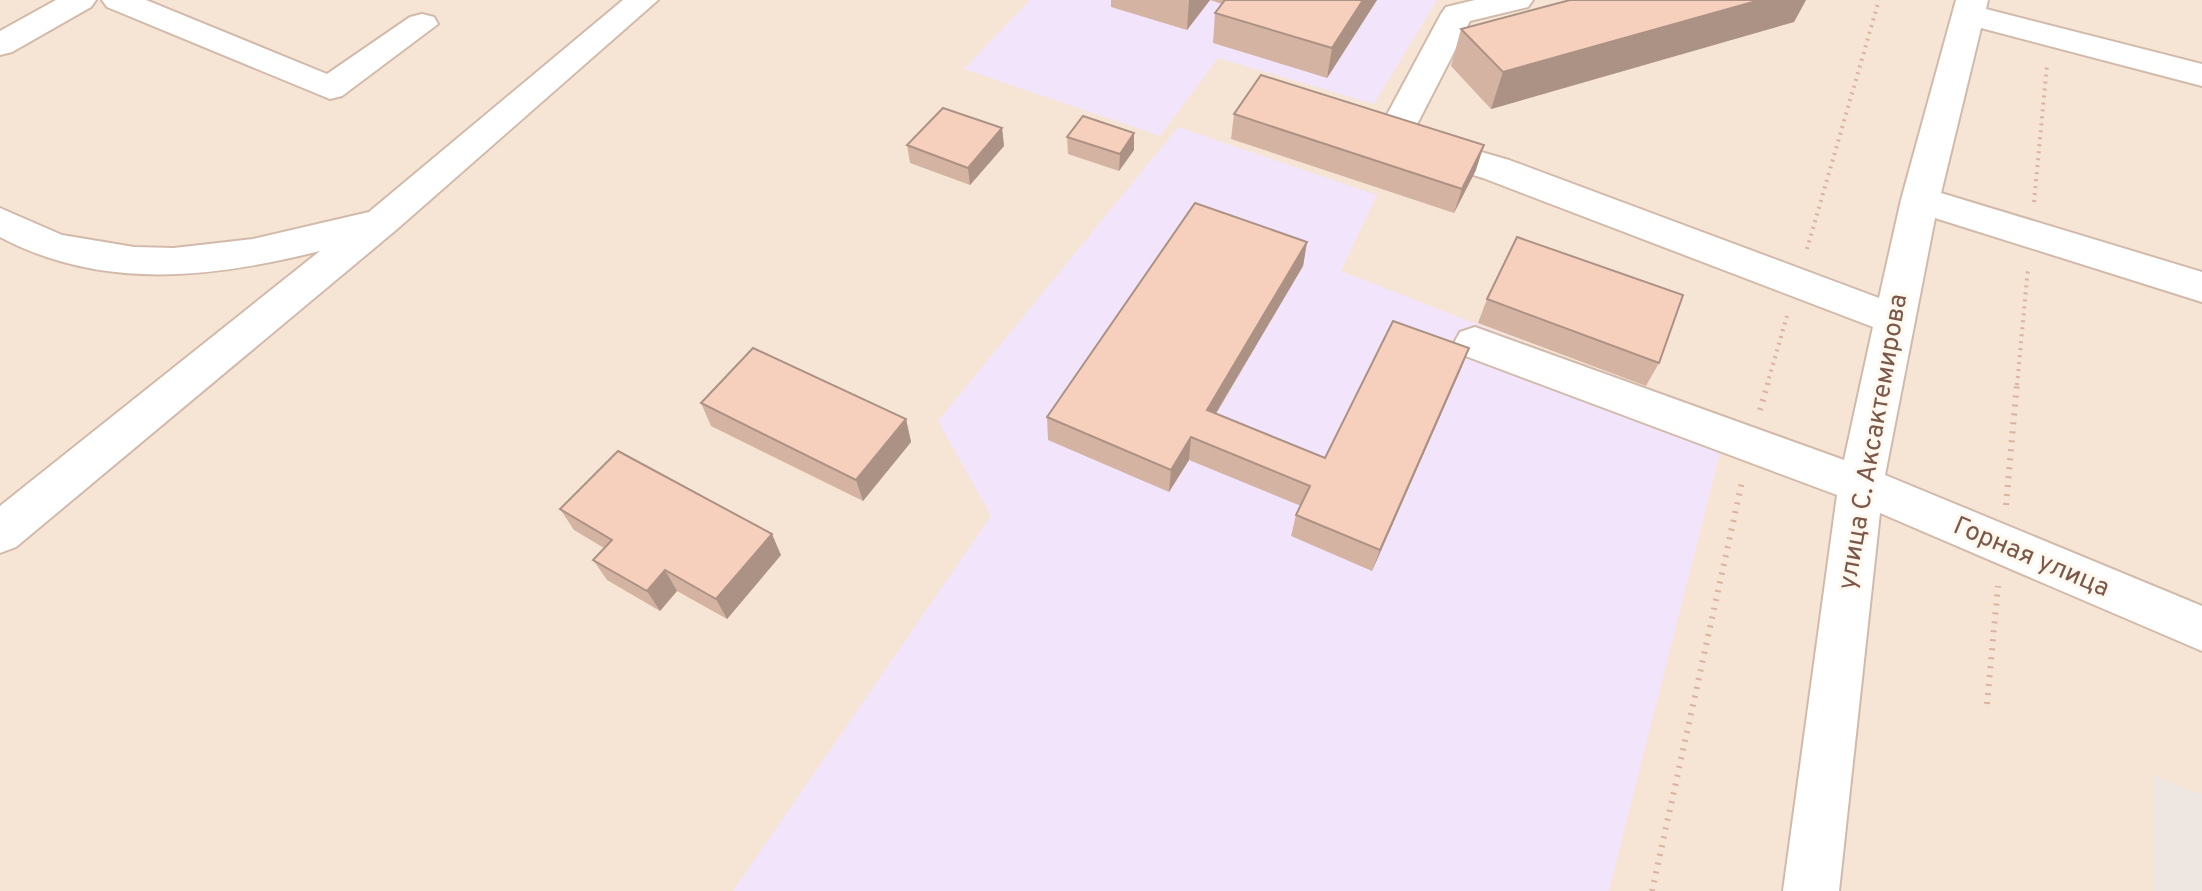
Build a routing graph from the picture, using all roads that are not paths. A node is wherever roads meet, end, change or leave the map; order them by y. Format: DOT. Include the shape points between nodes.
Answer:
graph roads {
  1 [pos="80,0"];
  2 [pos="118,0"];
  3 [pos="642,0"];
  4 [pos="1517,0"];
  5 [pos="1964,5"];
  6 [pos="422,24"];
  7 [pos="0,45"];
  8 [pos="2202,75"];
  9 [pos="1920,200"];
  10 [pos="0,221"];
  11 [pos="383,221"];
  12 [pos="2202,287"];
  13 [pos="1894,319"];
  14 [pos="1475,343"];
  15 [pos="1861,485"];
  16 [pos="0,533"];
  17 [pos="2202,629"];
  18 [pos="1811,891"];
  1 -- 7 [label="street"];
  2 -- 6 [label="street" via="330,88"];
  3 -- 11 [label="street"];
  4 -- 13 [label="street" via="1457,14 1379,133 1496,169"];
  5 -- 8 [label="street" via="2049,36"];
  5 -- 9 [label="street, улица С. Аксактемирова"];
  9 -- 12 [label="street"];
  9 -- 13 [label="street, улица С. Аксактемирова"];
  10 -- 11 [label="street" via="54,247 117,261 186,263 256,254"];
  11 -- 16 [label="street"];
  13 -- 15 [label="street, улица С. Аксактемирова"];
  14 -- 15 [label="street, Горная улица"];
  15 -- 17 [label="street, Горная улица"];
  15 -- 18 [label="street, улица С. Аксактемирова"];
}
